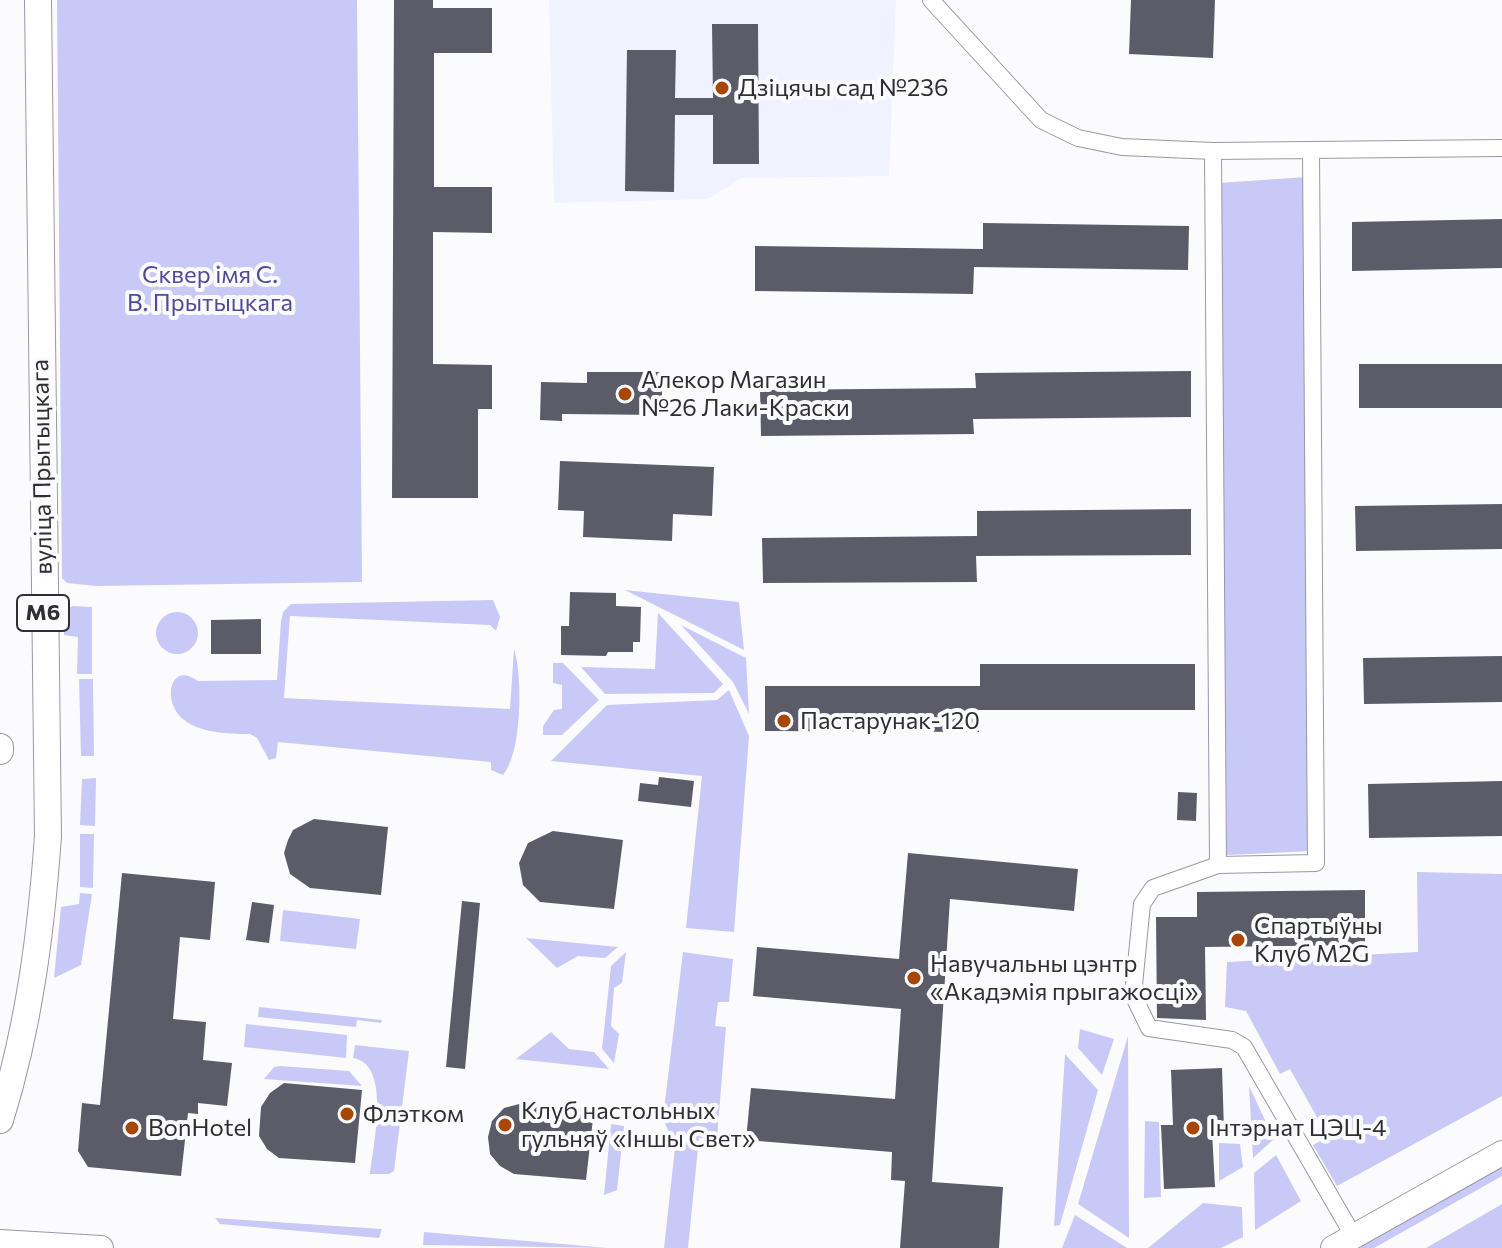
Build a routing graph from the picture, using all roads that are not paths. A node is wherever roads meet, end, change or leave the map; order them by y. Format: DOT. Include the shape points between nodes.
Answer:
graph roads {
  1 [pos="38,0"];
  2 [pos="931,0"];
  3 [pos="1502,148"];
  4 [pos="1213,151"];
  5 [pos="1311,151"];
  6 [pos="1218,865"];
  7 [pos="0,1120"];
  8 [pos="1502,1153"];
  9 [pos="0,1242"];
  10 [pos="1343,1242"];
  11 [pos="101,1248"];
  1 -- 7 [label="main road, вуліца Прытыцкага / М6" via="48,836 42,927"];
  2 -- 4 [label="street" via="1041,120 1078,138 1122,147"];
  3 -- 5 [label="street"];
  4 -- 5 [label="street"];
  4 -- 6 [label="street"];
  5 -- 6 [label="street" via="1316,863"];
  6 -- 10 [label="street" via="1153,888 1142,904 1133,995 1149,1028 1232,1040 1244,1047"];
  8 -- 10 [label="main road"];
  9 -- 11 [label="main road"];
}
